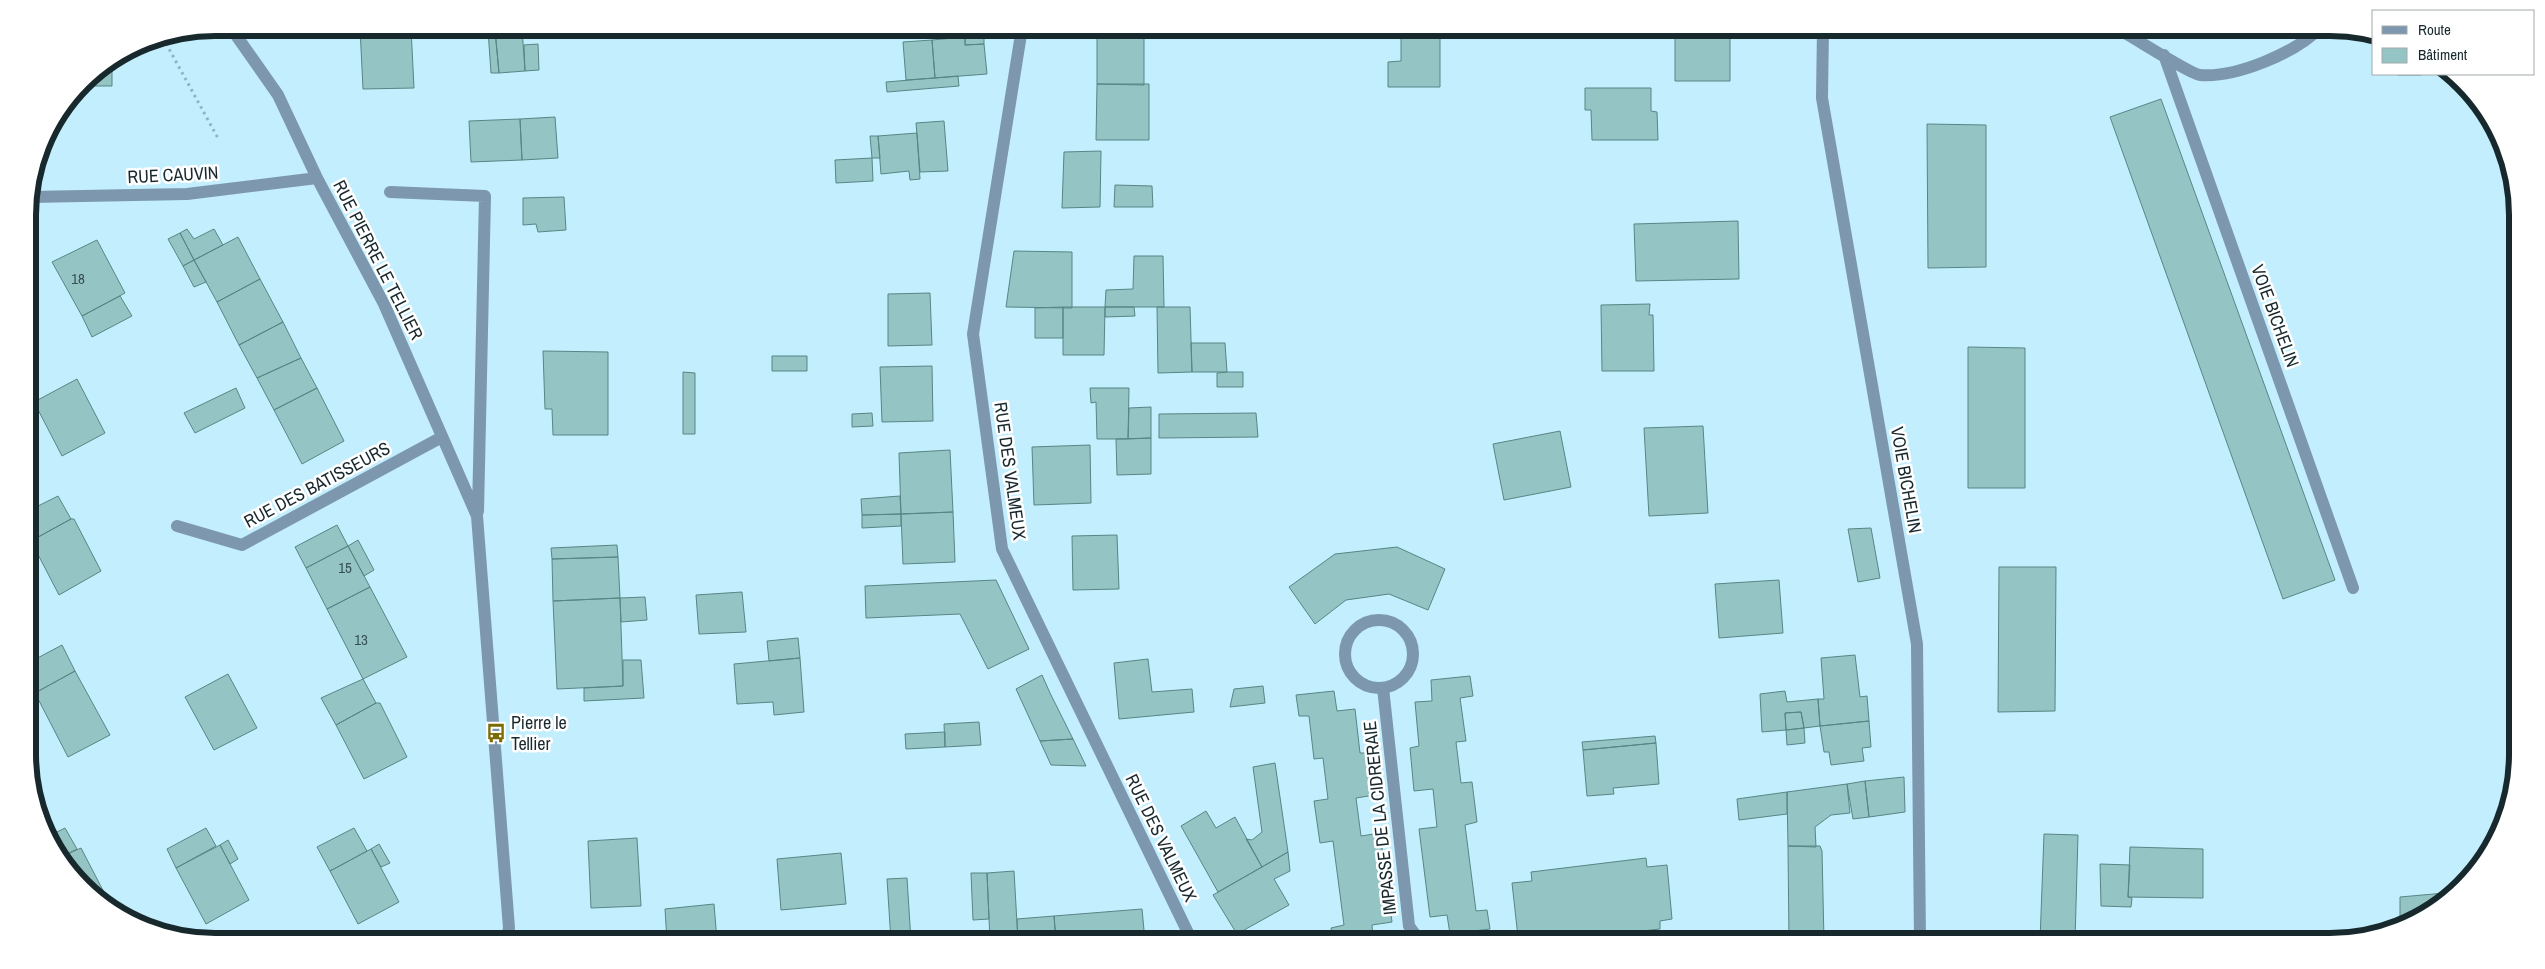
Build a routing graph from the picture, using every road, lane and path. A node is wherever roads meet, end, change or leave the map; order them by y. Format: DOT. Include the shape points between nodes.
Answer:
graph roads {
  1 [pos="237,36"];
  2 [pos="1021,36"];
  3 [pos="1823,36"];
  4 [pos="2130,36"];
  5 [pos="2312,36"];
  6 [pos="166,43"];
  7 [pos="2164,55"];
  8 [pos="219,140"];
  9 [pos="318,178"];
  10 [pos="390,192"];
  11 [pos="38,196"];
  12 [pos="442,437"];
  13 [pos="478,516"];
  14 [pos="177,526"];
  15 [pos="2353,588"];
  16 [pos="1383,688"];
  17 [pos="507,933"];
  18 [pos="1188,933"];
  19 [pos="1414,933"];
  20 [pos="1920,933"];
  1 -- 9 [label="street, RUE PIERRE LE TELLIER" via="278,95"];
  2 -- 18 [label="street, RUE DES VALMEUX" via="974,334 1002,549"];
  3 -- 20 [label="street, VOIE BICHELIN" via="1822,98 1917,644"];
  4 -- 7 [label="street"];
  5 -- 7 [label="street" via="2250,69 2199,75"];
  6 -- 8 [label="path"];
  7 -- 15 [label="street, VOIE BICHELIN"];
  9 -- 11 [label="street, RUE CAUVIN" via="187,194"];
  9 -- 12 [label="street, RUE PIERRE LE TELLIER" via="384,304"];
  10 -- 13 [label="street, RUE PIERRE LE TELLIER" via="485,196"];
  12 -- 13 [label="street, RUE PIERRE LE TELLIER"];
  12 -- 14 [label="street, RUE DES BATISSEURS" via="242,545"];
  13 -- 17 [label="street, RUE PIERRE LE TELLIER"];
  16 -- 16 [label="street" via="1403,678 1413,658 1412,647 1402,628 1393,622 1370,621 1356,629 1346,644 1347,666 1361,683"];
  16 -- 19 [label="street, IMPASSE DE LA CIDRERAIE" via="1409,926"];
}
